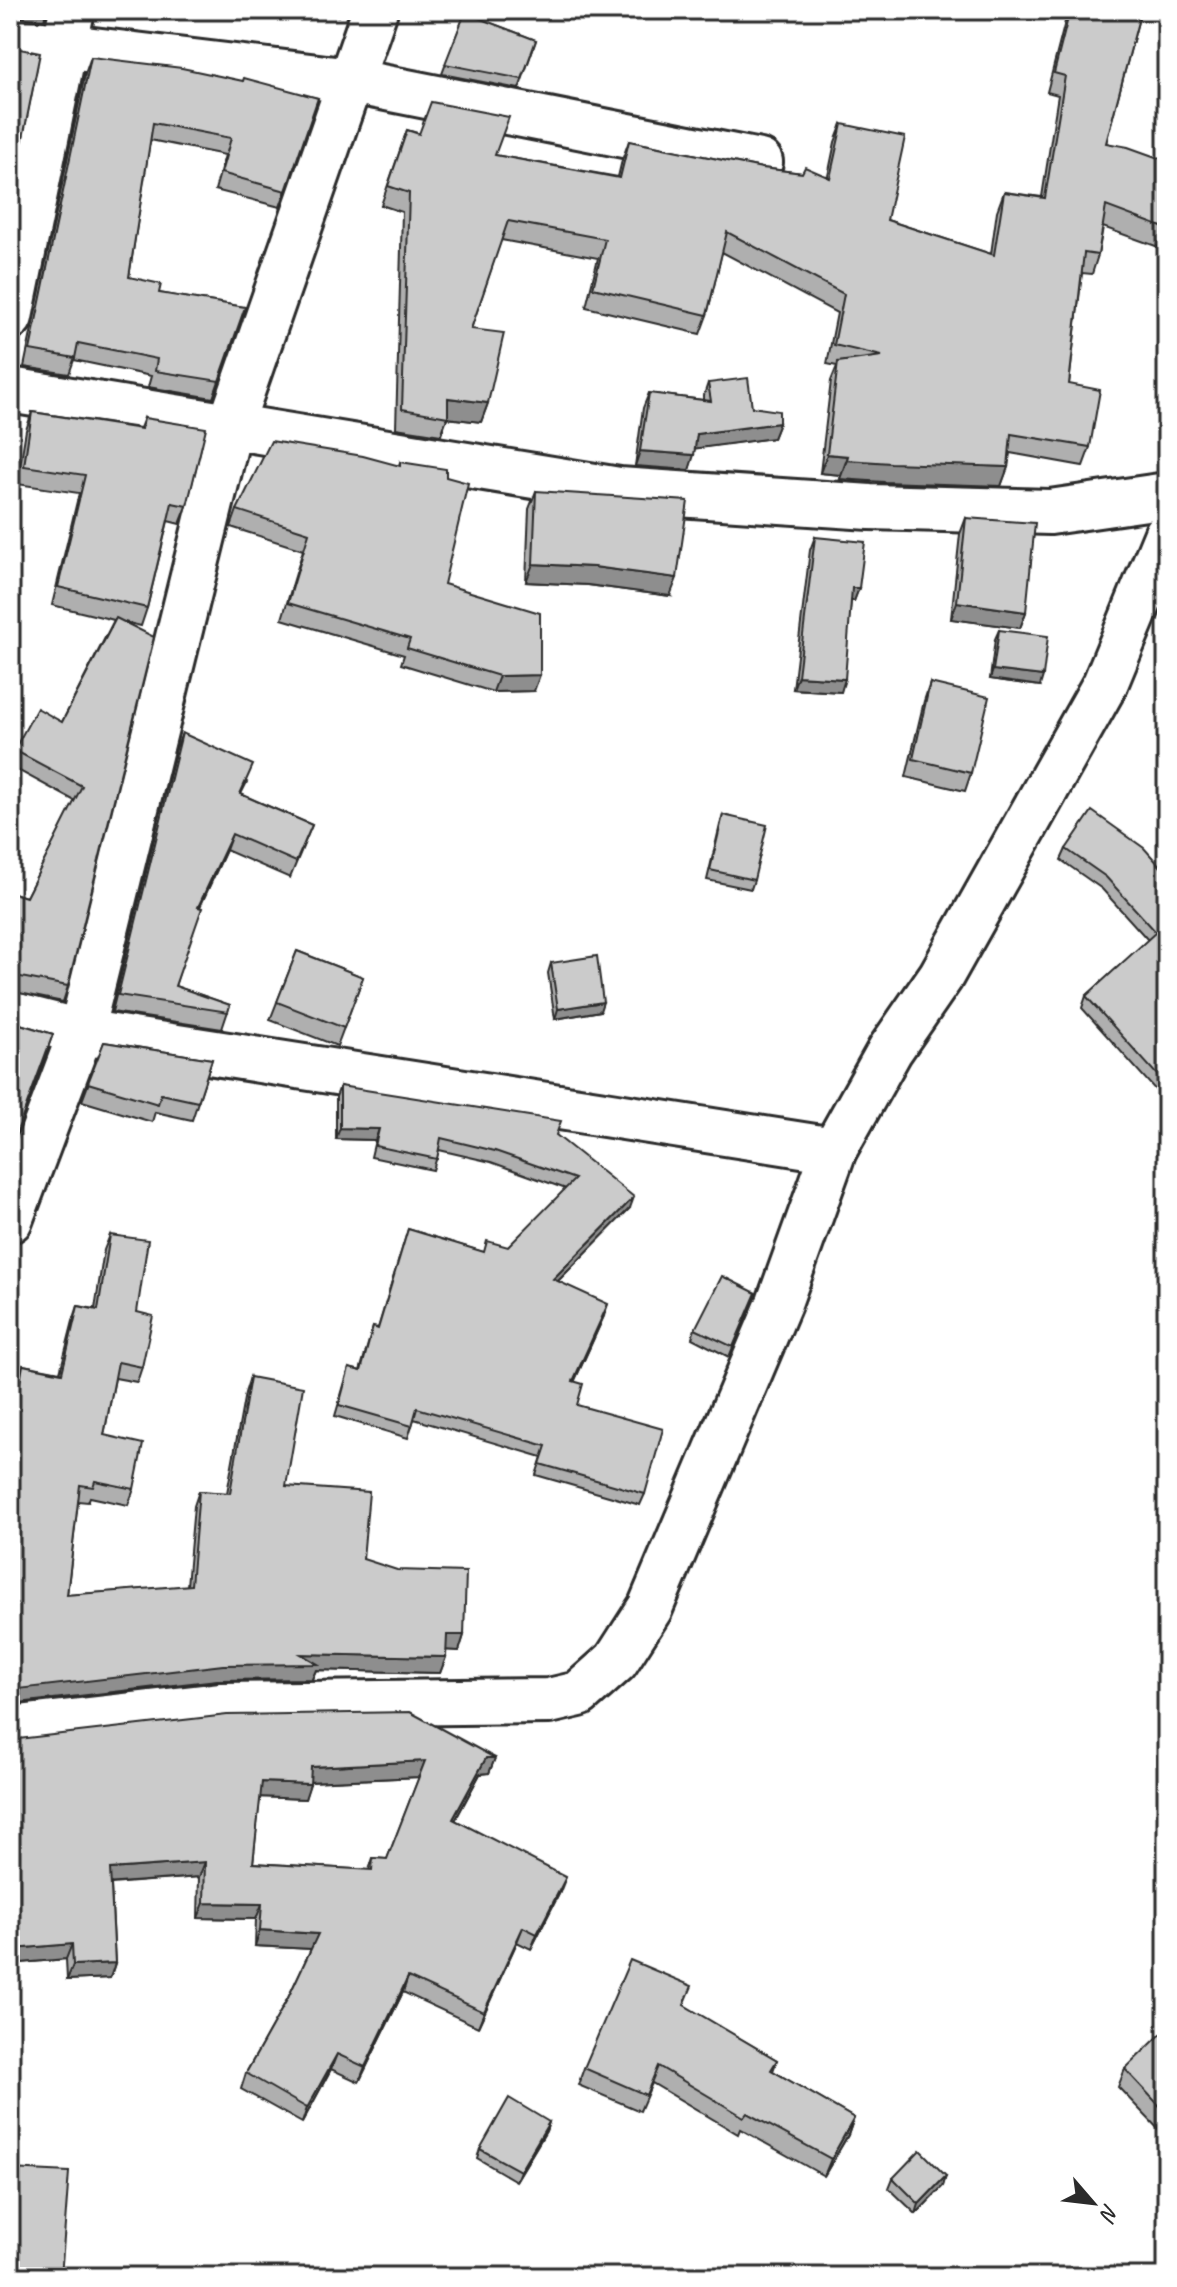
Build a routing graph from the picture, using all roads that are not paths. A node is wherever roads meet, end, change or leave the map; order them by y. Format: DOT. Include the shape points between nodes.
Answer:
graph roads {
  1 [pos="375,10"];
  2 [pos="68,28"];
  3 [pos="10,40"];
  4 [pos="351,81"];
  5 [pos="760,162"];
  6 [pos="10,317"];
  7 [pos="10,390"];
  8 [pos="230,426"];
  9 [pos="1167,495"];
  10 [pos="1167,534"];
  11 [pos="10,1014"];
  12 [pos="81,1032"];
  13 [pos="834,1150"];
  14 [pos="10,1220"];
  15 [pos="10,1729"];
  1 -- 4 [label="street"];
  2 -- 3 [label="street"];
  2 -- 4 [label="street"];
  2 -- 6 [label="street"];
  4 -- 5 [label="street"];
  4 -- 8 [label="street"];
  7 -- 8 [label="street"];
  8 -- 9 [label="street" via="619,490 870,507 1050,512"];
  8 -- 12 [label="street"];
  10 -- 13 [label="street" via="1105,684 941,976 890,1050"];
  11 -- 12 [label="street"];
  12 -- 13 [label="street"];
  12 -- 14 [label="street"];
  13 -- 15 [label="street" via="779,1303 650,1608 616,1661 579,1694 536,1702 220,1705"];
}
